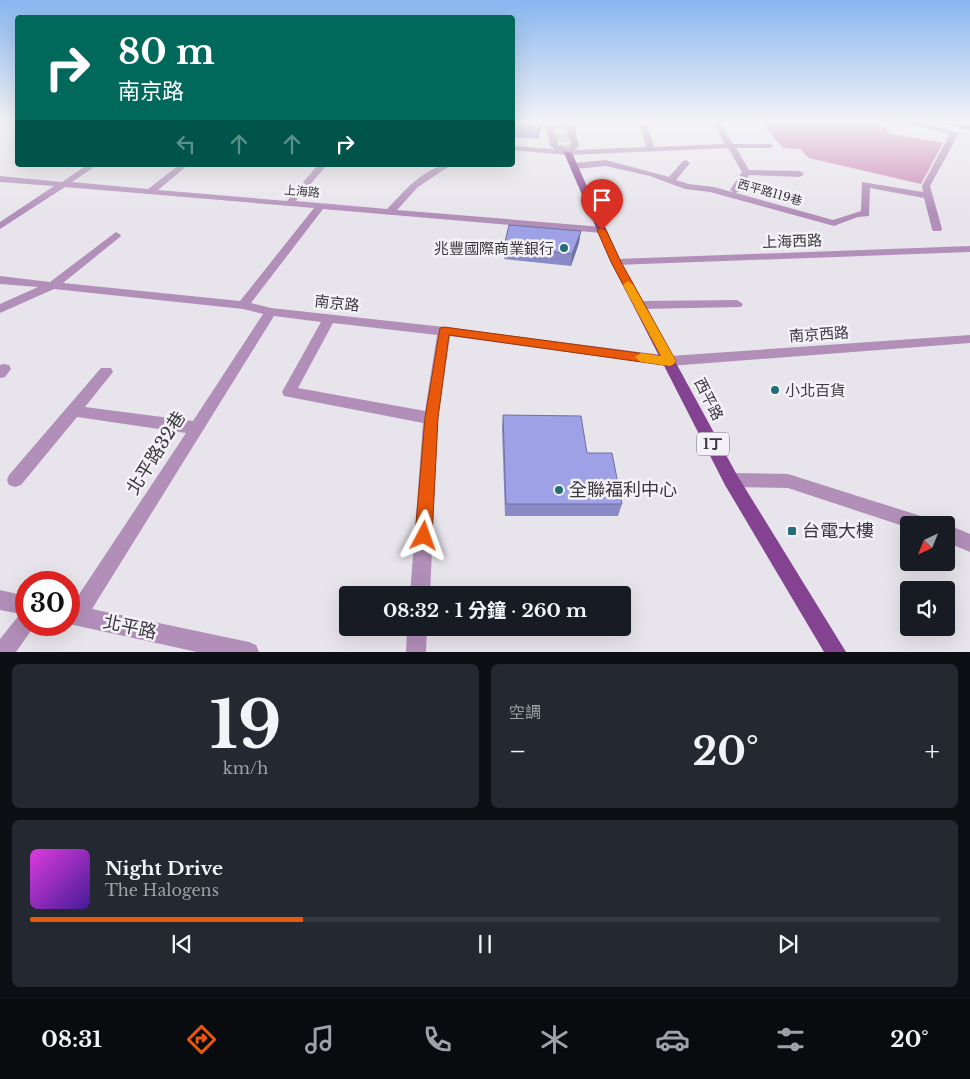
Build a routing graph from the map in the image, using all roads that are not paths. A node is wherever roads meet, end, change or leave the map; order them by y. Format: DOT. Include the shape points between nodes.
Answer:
graph roads {
  1 [pos="568,152"];
  2 [pos="734,152"];
  3 [pos="944,152"];
  4 [pos="686,164"];
  5 [pos="574,166"];
  6 [pos="90,167"];
  7 [pos="181,167"];
  8 [pos="320,167"];
  9 [pos="444,167"];
  10 [pos="746,172"];
  11 [pos="800,174"];
  12 [pos="0,179"];
  13 [pos="671,180"];
  14 [pos="64,184"];
  15 [pos="735,190"];
  16 [pos="151,191"];
  17 [pos="928,196"];
  18 [pos="290,203"];
  19 [pos="321,206"];
  20 [pos="389,212"];
  21 [pos="0,226"];
  22 [pos="936,229"];
  23 [pos="602,230"];
  24 [pos="116,235"];
  25 [pos="970,249"];
  26 [pos="616,262"];
  27 [pos="0,280"];
  28 [pos="53,285"];
  29 [pos="737,304"];
  30 [pos="243,305"];
  31 [pos="639,305"];
  32 [pos="0,309"];
  33 [pos="271,312"];
  34 [pos="329,318"];
  35 [pos="444,331"];
  36 [pos="970,339"];
  37 [pos="670,361"];
  38 [pos="106,372"];
  39 [pos="74,411"];
  40 [pos="432,418"];
  41 [pos="196,428"];
  42 [pos="15,480"];
  43 [pos="731,480"];
  44 [pos="900,517"];
  45 [pos="955,537"];
  46 [pos="970,543"];
  47 [pos="421,586"];
  48 [pos="0,600"];
  49 [pos="15,603"];
  50 [pos="80,604"];
  51 [pos="80,616"];
  52 [pos="15,636"];
  53 [pos="417,636"];
  54 [pos="3,652"];
  55 [pos="249,652"];
  56 [pos="416,652"];
  57 [pos="836,652"];
  1 -- 5 [label="main road, 西平路 / 1丁"];
  2 -- 10 [label="street"];
  3 -- 17 [label="street" via="926,186"];
  4 -- 13 [label="street"];
  5 -- 13 [label="street, 西平路119巷" via="606,163"];
  5 -- 23 [label="main road, 西平路 / 1丁"];
  6 -- 14 [label="street"];
  7 -- 16 [label="street"];
  8 -- 18 [label="street"];
  9 -- 20 [label="street" via="415,185"];
  10 -- 11 [label="street"];
  10 -- 15 [label="street"];
  12 -- 14 [label="street, 上海路"];
  13 -- 17 [label="street, 西平路119巷" via="834,223 866,214 865,184"];
  14 -- 16 [label="street, 上海路"];
  14 -- 21 [label="street"];
  16 -- 18 [label="street, 上海路"];
  17 -- 22 [label="street"];
  18 -- 19 [label="street, 上海路"];
  19 -- 20 [label="street, 上海路"];
  19 -- 30 [label="street"];
  20 -- 23 [label="street, 上海路"];
  23 -- 26 [label="main road, 西平路 / 1丁"];
  24 -- 28 [label="street"];
  25 -- 26 [label="street, 上海西路"];
  26 -- 31 [label="main road, 西平路 / 1丁"];
  27 -- 28 [label="street, 南京路"];
  28 -- 30 [label="street, 南京路"];
  28 -- 32 [label="street"];
  29 -- 31 [label="street"];
  30 -- 33 [label="street, 南京路"];
  31 -- 37 [label="main road, 西平路 / 1丁"];
  33 -- 34 [label="street, 南京路"];
  33 -- 41 [label="street, 北平路32巷"];
  34 -- 35 [label="street, 南京路"];
  34 -- 40 [label="street" via="289,392"];
  35 -- 37 [label="street, 南京路"];
  35 -- 40 [label="street"];
  36 -- 37 [label="street, 南京西路"];
  37 -- 43 [label="main road, 西平路 / 1丁"];
  38 -- 39 [label="street"];
  39 -- 41 [label="street"];
  39 -- 42 [label="street"];
  40 -- 47 [label="street"];
  41 -- 50 [label="street, 北平路32巷"];
  43 -- 44 [label="street" via="788,481"];
  43 -- 57 [label="main road, 西平路 / 1丁"];
  45 -- 46 [label="street"];
  48 -- 49 [label="street"];
  51 -- 55 [label="street, 北平路"];
  52 -- 54 [label="street"];
  53 -- 56 [label="street"];
}
